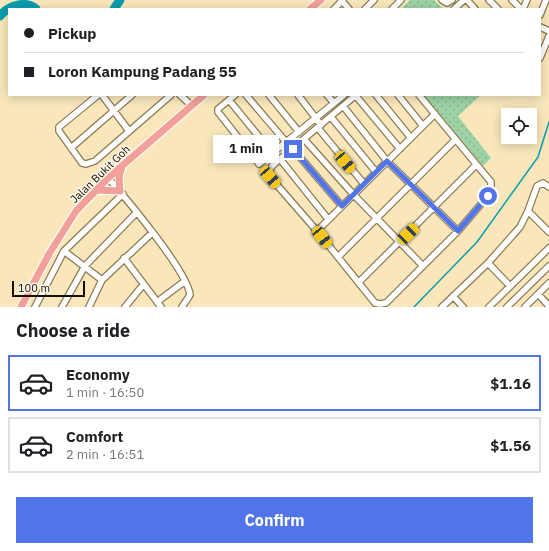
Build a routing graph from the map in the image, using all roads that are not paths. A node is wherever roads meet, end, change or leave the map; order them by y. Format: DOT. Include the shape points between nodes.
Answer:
graph roads {
  1 [pos="321,0"];
  2 [pos="342,0"];
  3 [pos="374,0"];
  4 [pos="401,0"];
  5 [pos="442,0"];
  6 [pos="452,0"];
  7 [pos="465,0"];
  8 [pos="489,0"];
  9 [pos="512,0"];
  10 [pos="546,0"];
  11 [pos="311,8"];
  12 [pos="335,8"];
  13 [pos="348,8"];
  14 [pos="366,8"];
  15 [pos="393,8"];
  16 [pos="455,8"];
  17 [pos="474,8"];
  18 [pos="497,8"];
  19 [pos="521,8"];
  20 [pos="541,12"];
  21 [pos="549,36"];
  22 [pos="541,56"];
  23 [pos="97,96"];
  24 [pos="103,96"];
  25 [pos="131,96"];
  26 [pos="170,96"];
  27 [pos="181,96"];
  28 [pos="203,96"];
  29 [pos="234,96"];
  30 [pos="247,96"];
  31 [pos="270,96"];
  32 [pos="299,96"];
  33 [pos="328,96"];
  34 [pos="343,96"];
  35 [pos="355,96"];
  36 [pos="357,96"];
  37 [pos="377,96"];
  38 [pos="399,96"];
  39 [pos="420,96"];
  40 [pos="229,100"];
  41 [pos="334,103"];
  42 [pos="191,105"];
  43 [pos="343,106"];
  44 [pos="114,110"];
  45 [pos="435,114"];
  46 [pos="331,117"];
  47 [pos="317,118"];
  48 [pos="423,126"];
  49 [pos="320,127"];
  50 [pos="129,131"];
  51 [pos="299,132"];
  52 [pos="411,138"];
  53 [pos="304,139"];
  54 [pos="455,140"];
  55 [pos="286,142"];
  56 [pos="71,148"];
  57 [pos="293,149"];
  58 [pos="400,149"];
  59 [pos="273,154"];
  60 [pos="280,159"];
  61 [pos="387,161"];
  62 [pos="476,165"];
  63 [pos="122,166"];
  64 [pos="376,172"];
  65 [pos="108,178"];
  66 [pos="364,184"];
  67 [pos="411,184"];
  68 [pos="549,187"];
  69 [pos="96,190"];
  70 [pos="122,193"];
  71 [pos="353,194"];
  72 [pos="342,206"];
  73 [pos="434,208"];
  74 [pos="528,211"];
  75 [pos="137,212"];
  76 [pos="328,219"];
  77 [pos="376,219"];
  78 [pos="317,230"];
  79 [pos="458,231"];
  80 [pos="549,232"];
  81 [pos="152,233"];
  82 [pos="399,242"];
  83 [pos="549,248"];
  84 [pos="64,251"];
  85 [pos="338,257"];
  86 [pos="124,258"];
  87 [pos="488,263"];
  88 [pos="85,266"];
  89 [pos="423,266"];
  90 [pos="549,266"];
  91 [pos="102,280"];
  92 [pos="185,281"];
  93 [pos="359,282"];
  94 [pos="549,283"];
  95 [pos="143,285"];
  96 [pos="510,286"];
  97 [pos="538,294"];
  98 [pos="453,296"];
  99 [pos="158,305"];
  100 [pos="549,306"];
  101 [pos="20,307"];
  102 [pos="35,307"];
  103 [pos="62,307"];
  104 [pos="89,307"];
  105 [pos="124,307"];
  106 [pos="182,307"];
  107 [pos="442,307"];
  108 [pos="463,307"];
  109 [pos="488,307"];
  110 [pos="507,307"];
  111 [pos="526,307"];
  1 -- 11 [label="main road"];
  2 -- 12 [label="street"];
  2 -- 13 [label="street"];
  3 -- 14 [label="street"];
  4 -- 15 [label="street"];
  5 -- 6 [label="street" via="447,3"];
  7 -- 16 [label="street"];
  7 -- 17 [label="street"];
  8 -- 18 [label="street"];
  9 -- 19 [label="street"];
  10 -- 20 [label="street"];
  21 -- 22 [label="street"];
  23 -- 56 [label="street" via="60,124 59,131"];
  24 -- 44 [label="street"];
  25 -- 44 [label="street"];
  26 -- 50 [label="street"];
  27 -- 42 [label="street"];
  28 -- 42 [label="main road, Jalan Bukit Goh"];
  29 -- 40 [label="street"];
  30 -- 55 [label="street"];
  31 -- 51 [label="street"];
  32 -- 47 [label="street"];
  33 -- 41 [label="street"];
  34 -- 41 [label="street"];
  35 -- 43 [label="street"];
  36 -- 58 [label="street"];
  37 -- 52 [label="street"];
  38 -- 48 [label="street"];
  39 -- 45 [label="street"];
  40 -- 59 [label="street"];
  40 -- 59 [label="street" via="218,109 218,113 257,163"];
  41 -- 47 [label="street"];
  42 -- 63 [label="main road, Jalan Bukit Goh"];
  43 -- 46 [label="street"];
  43 -- 61 [label="street"];
  44 -- 50 [label="street"];
  44 -- 56 [label="street"];
  45 -- 48 [label="street"];
  45 -- 54 [label="street"];
  46 -- 49 [label="street"];
  46 -- 64 [label="street"];
  47 -- 49 [label="street"];
  47 -- 51 [label="street"];
  48 -- 52 [label="street"];
  49 -- 53 [label="street"];
  49 -- 66 [label="street"];
  50 -- 56 [label="street" via="90,163 82,163"];
  51 -- 55 [label="street"];
  52 -- 58 [label="street"];
  53 -- 57 [label="street"];
  53 -- 71 [label="street"];
  54 -- 62 [label="street"];
  54 -- 67 [label="street"];
  55 -- 59 [label="street"];
  57 -- 60 [label="street"];
  57 -- 72 [label="street"];
  58 -- 61 [label="street"];
  60 -- 76 [label="street"];
  60 -- 78 [label="street" via="270,168 270,177"];
  61 -- 64 [label="street"];
  61 -- 67 [label="street"];
  62 -- 73 [label="street"];
  62 -- 79 [label="street" via="491,182 491,192"];
  63 -- 65 [label="main road, Jalan Bukit Goh"];
  63 -- 70 [label="main road" via="119,177"];
  64 -- 66 [label="street"];
  65 -- 69 [label="main road, Jalan Bukit Goh"];
  65 -- 70 [label="street"];
  66 -- 71 [label="street"];
  67 -- 73 [label="street"];
  67 -- 77 [label="street"];
  68 -- 74 [label="street" via="543,183 537,186"];
  69 -- 70 [label="main road"];
  69 -- 101 [label="main road, Jalan Bukit Goh" via="76,211"];
  70 -- 75 [label="street"];
  70 -- 84 [label="street"];
  71 -- 72 [label="street"];
  71 -- 77 [label="street"];
  72 -- 76 [label="street"];
  73 -- 79 [label="street"];
  73 -- 82 [label="street"];
  74 -- 80 [label="street"];
  74 -- 87 [label="street" via="520,227"];
  75 -- 81 [label="street"];
  75 -- 88 [label="street"];
  76 -- 78 [label="street"];
  77 -- 82 [label="street"];
  77 -- 85 [label="street"];
  78 -- 85 [label="street"];
  79 -- 89 [label="street"];
  81 -- 86 [label="street"];
  81 -- 92 [label="street"];
  82 -- 89 [label="street"];
  82 -- 93 [label="street"];
  83 -- 96 [label="street"];
  84 -- 88 [label="street"];
  84 -- 102 [label="street"];
  85 -- 93 [label="street"];
  86 -- 91 [label="street"];
  86 -- 95 [label="street"];
  87 -- 96 [label="street"];
  87 -- 98 [label="street"];
  88 -- 91 [label="street"];
  88 -- 103 [label="street"];
  89 -- 93 [label="street" via="386,303 375,303"];
  90 -- 110 [label="street"];
  91 -- 104 [label="street"];
  92 -- 99 [label="street"];
  92 -- 106 [label="street" via="190,295"];
  94 -- 97 [label="street"];
  95 -- 99 [label="street"];
  95 -- 105 [label="street"];
  96 -- 109 [label="street"];
  97 -- 100 [label="street"];
  97 -- 111 [label="street"];
  98 -- 107 [label="street"];
  98 -- 108 [label="street"];
}
